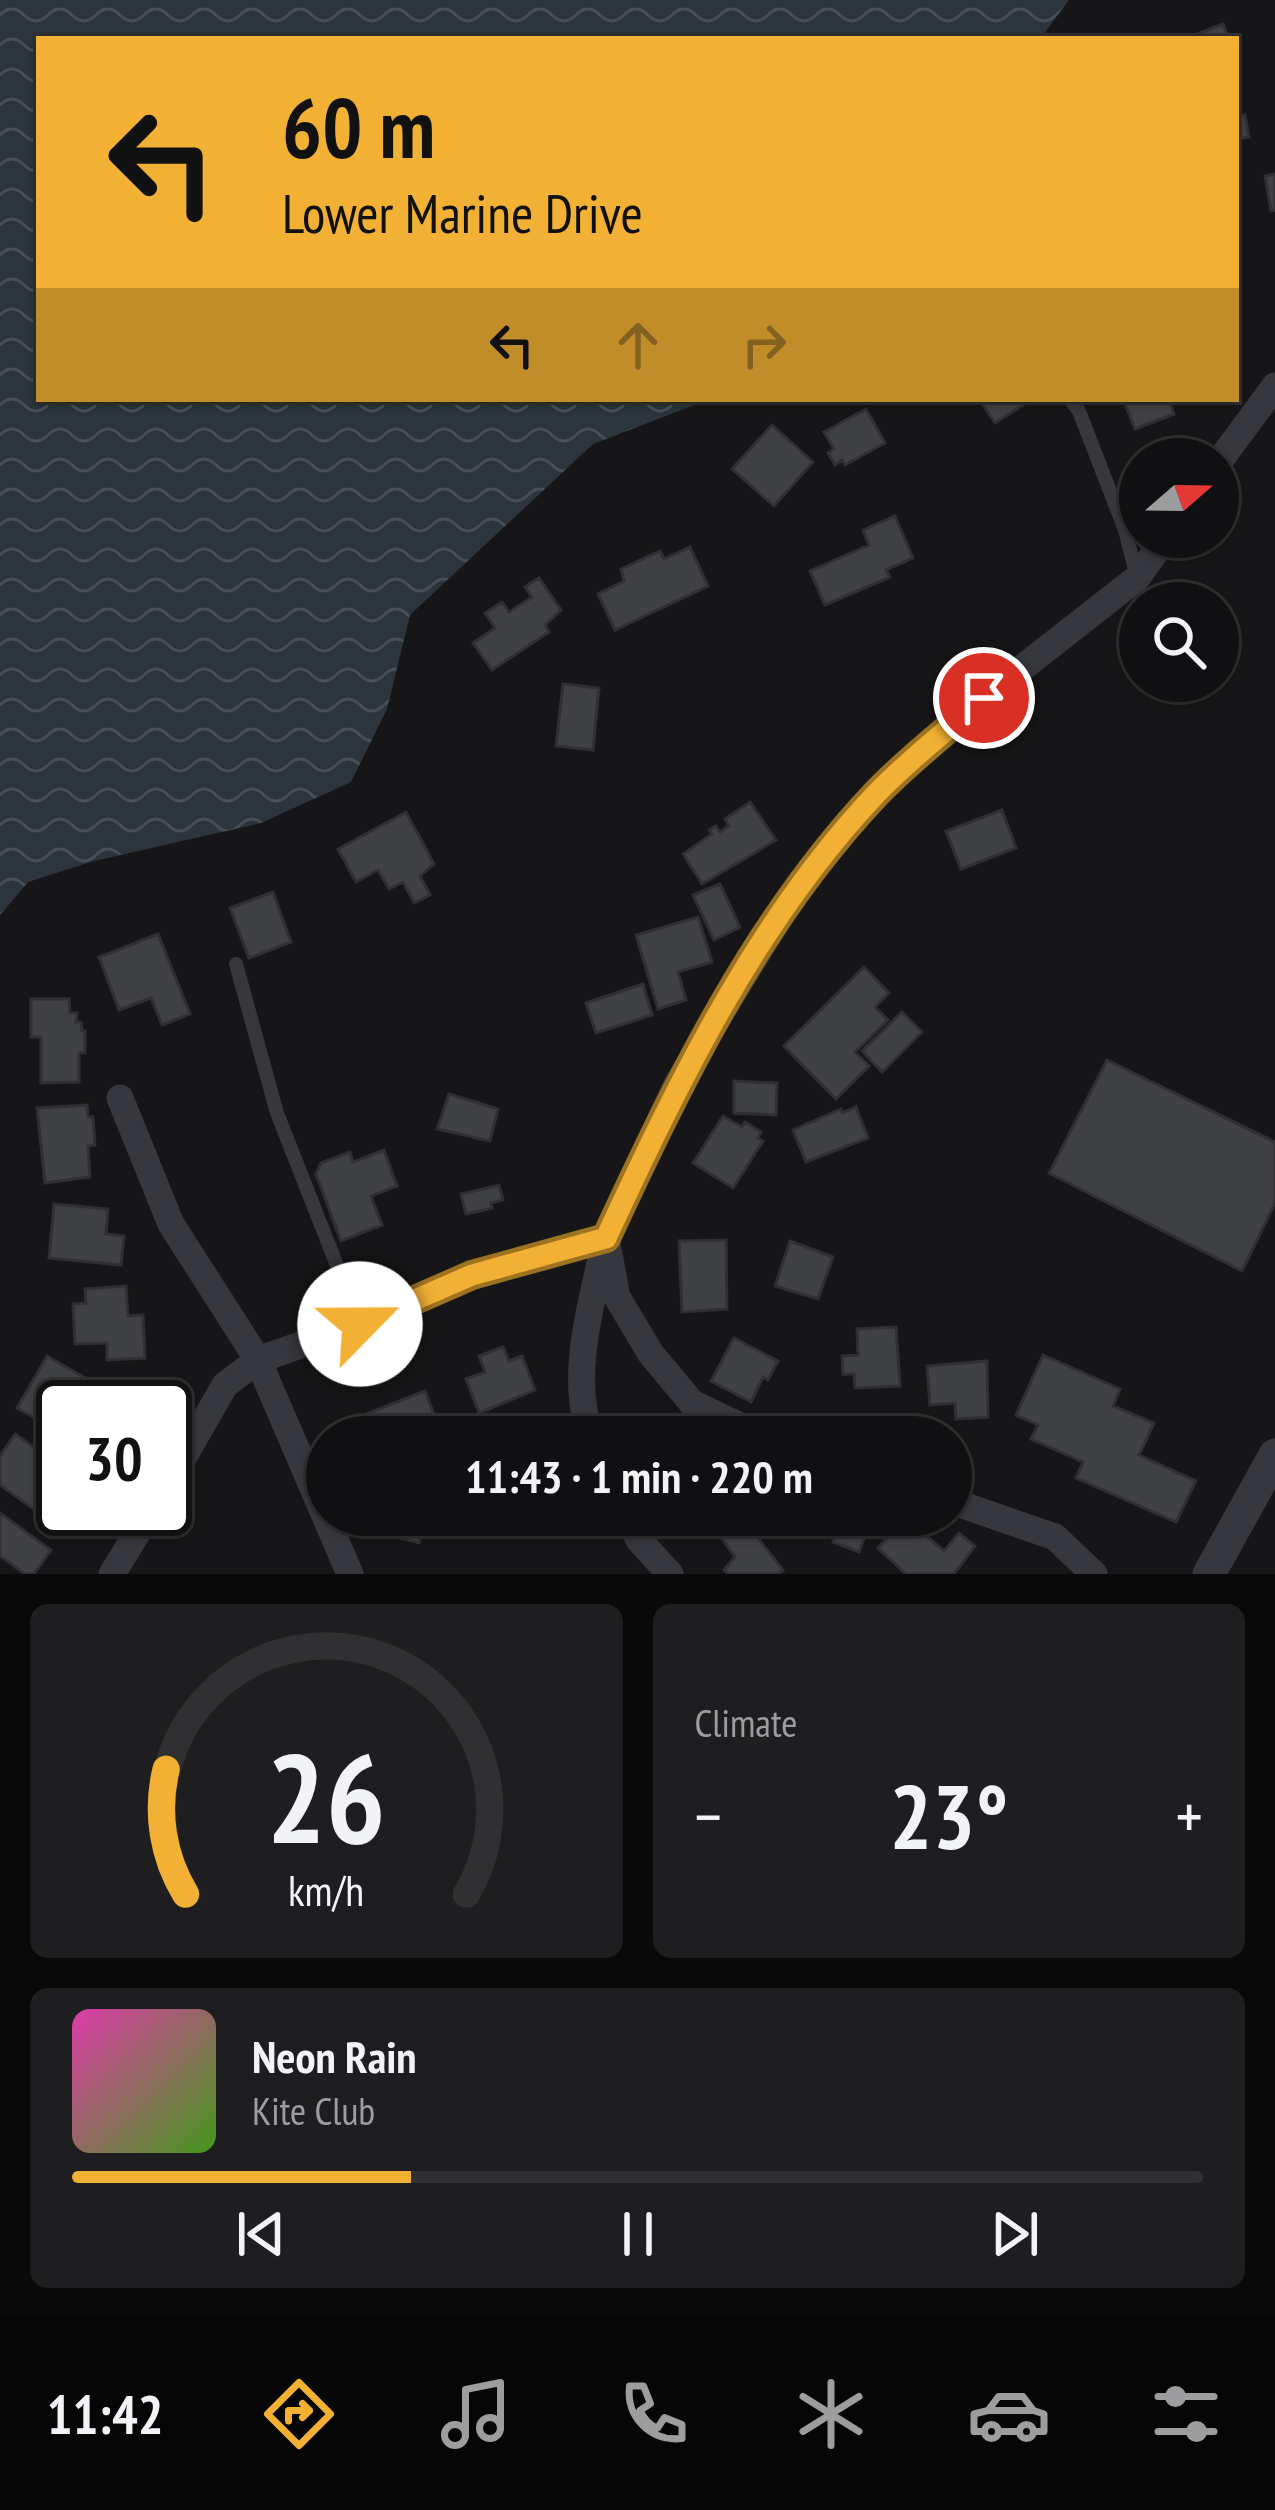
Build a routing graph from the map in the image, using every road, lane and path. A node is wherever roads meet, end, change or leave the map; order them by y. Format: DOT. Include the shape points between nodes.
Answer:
graph roads {
  1 [pos="1275,386"];
  2 [pos="1072,402"];
  3 [pos="1237,438"];
  4 [pos="1151,558"];
  5 [pos="1137,578"];
  6 [pos="236,964"];
  7 [pos="120,1099"];
  8 [pos="606,1238"];
  9 [pos="360,1324"];
  10 [pos="258,1360"];
  11 [pos="585,1416"];
  12 [pos="719,1416"];
  13 [pos="192,1442"];
  14 [pos="1275,1455"];
  15 [pos="972,1508"];
  16 [pos="135,1536"];
  17 [pos="637,1536"];
  18 [pos="112,1574"];
  19 [pos="350,1574"];
  20 [pos="670,1574"];
  21 [pos="1094,1574"];
  22 [pos="1210,1574"];
  1 -- 3 [label="street"];
  2 -- 5 [label="lane" via="1126,530"];
  4 -- 5 [label="street"];
  5 -- 8 [label="street" via="875,794 795,892 676,1086"];
  6 -- 9 [label="lane" via="277,1114"];
  7 -- 10 [label="street" via="171,1224"];
  8 -- 9 [label="street" via="472,1275"];
  8 -- 11 [label="street" via="584,1336"];
  8 -- 12 [label="street" via="617,1297 651,1354 692,1403"];
  9 -- 10 [label="street"];
  10 -- 13 [label="street" via="225,1385"];
  10 -- 19 [label="street"];
  14 -- 22 [label="street"];
  15 -- 21 [label="street" via="1055,1537"];
  16 -- 18 [label="street"];
  17 -- 20 [label="street"];
}
